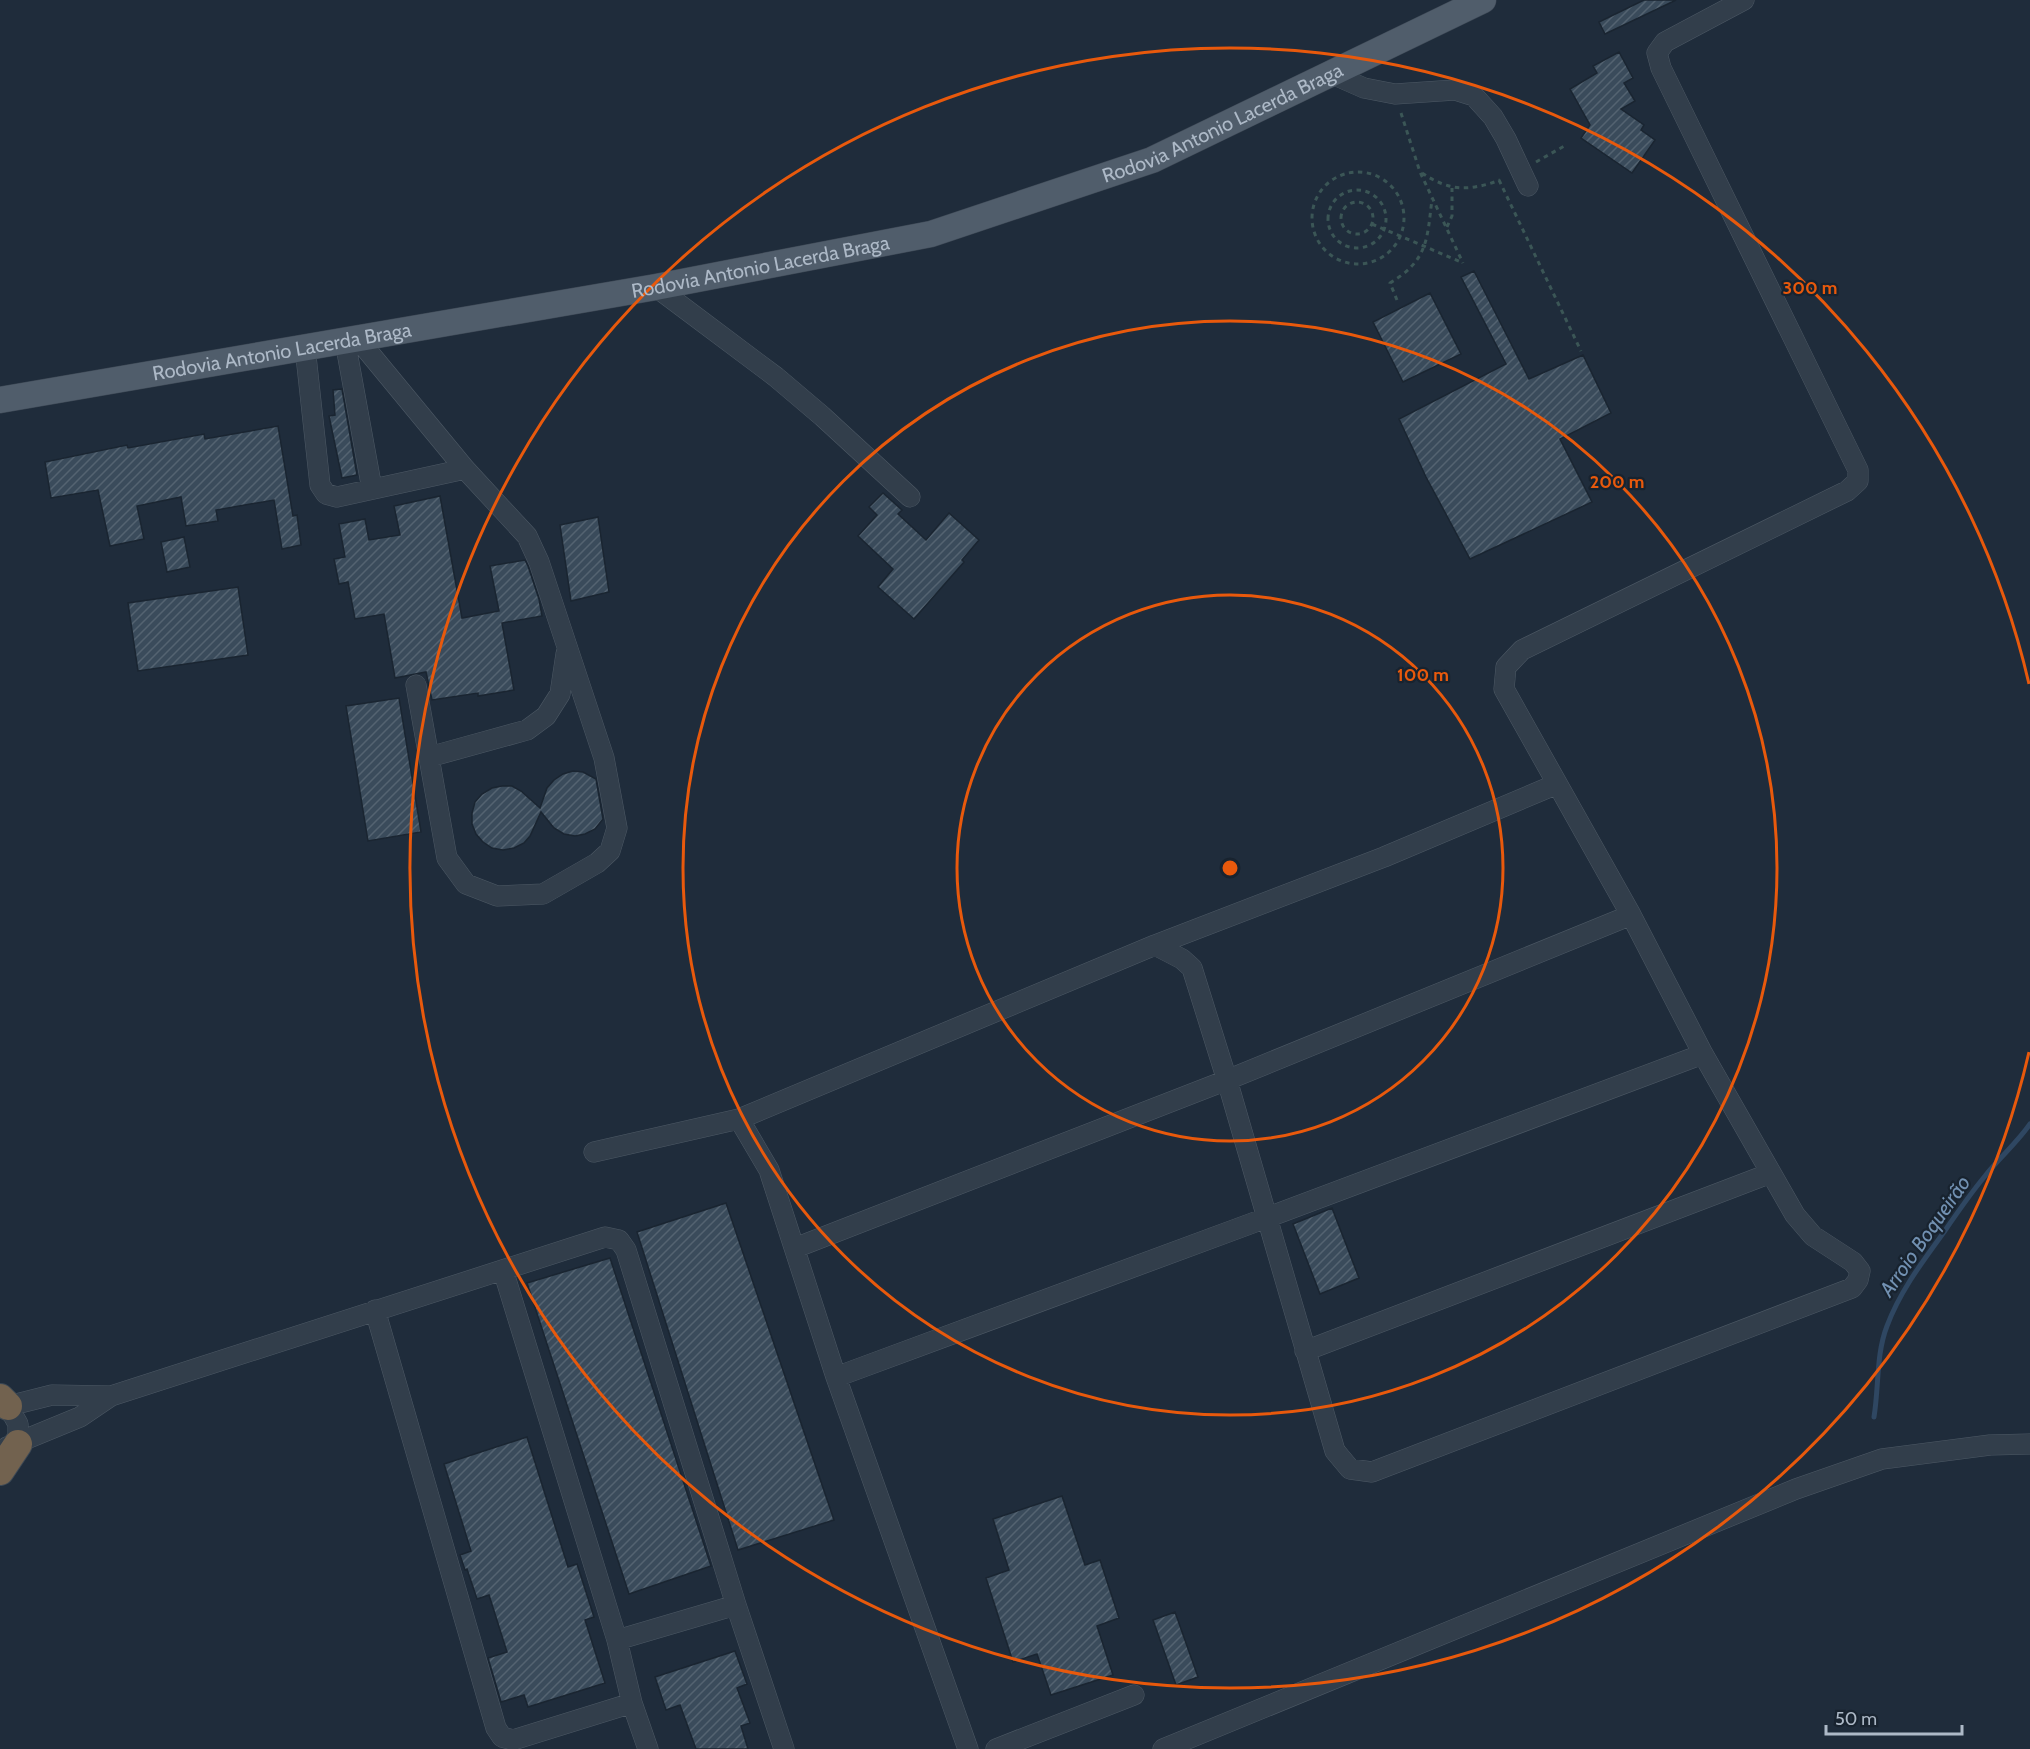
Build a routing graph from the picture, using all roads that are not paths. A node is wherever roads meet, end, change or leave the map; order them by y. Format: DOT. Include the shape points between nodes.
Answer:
graph roads {
  1 [pos="1483,0"];
  2 [pos="1744,0"];
  3 [pos="1330,73"];
  4 [pos="1524,178"];
  5 [pos="656,287"];
  6 [pos="351,339"];
  7 [pos="305,347"];
  8 [pos="0,400"];
  9 [pos="465,469"];
  10 [pos="372,489"];
  11 [pos="910,496"];
  12 [pos="566,649"];
  13 [pos="416,685"];
  14 [pos="429,758"];
  15 [pos="1557,784"];
  16 [pos="1631,915"];
  17 [pos="1155,945"];
  18 [pos="1703,1054"];
  19 [pos="1227,1080"];
  20 [pos="739,1119"];
  21 [pos="594,1152"];
  22 [pos="1771,1173"];
  23 [pos="1266,1218"];
  24 [pos="795,1248"];
  25 [pos="503,1270"];
  26 [pos="375,1310"];
  27 [pos="1305,1351"];
  28 [pos="836,1377"];
  29 [pos="111,1396"];
  30 [pos="3,1404"];
  31 [pos="2030,1444"];
  32 [pos="9,1446"];
  33 [pos="0,1471"];
  34 [pos="736,1605"];
  35 [pos="616,1640"];
  36 [pos="1134,1695"];
  37 [pos="632,1703"];
  38 [pos="648,1749"];
  39 [pos="784,1749"];
  40 [pos="968,1749"];
  41 [pos="996,1749"];
  42 [pos="1163,1749"];
  1 -- 3 [label="main road, Rodovia Antonio Lacerda Braga"];
  2 -- 15 [label="street" via="1665,42 1656,53 1858,470 1858,481 1847,491 1522,650 1506,667 1504,689"];
  3 -- 4 [label="street" via="1364,88 1395,94 1455,90 1474,96 1493,117"];
  3 -- 5 [label="main road, Rodovia Antonio Lacerda Braga" via="1152,160 931,234"];
  5 -- 6 [label="main road, Rodovia Antonio Lacerda Braga"];
  5 -- 11 [label="street" via="776,377"];
  6 -- 7 [label="main road, Rodovia Antonio Lacerda Braga"];
  6 -- 9 [label="street"];
  6 -- 10 [label="street"];
  7 -- 8 [label="main road, Rodovia Antonio Lacerda Braga"];
  7 -- 10 [label="street" via="320,485 326,494 337,497"];
  9 -- 10 [label="street"];
  9 -- 12 [label="street" via="527,536"];
  12 -- 14 [label="street" via="560,694 546,716 527,730"];
  12 -- 14 [label="street" via="604,758 617,828 610,851 597,863 543,894 497,896 466,884 447,858"];
  13 -- 14 [label="street"];
  15 -- 16 [label="street"];
  15 -- 17 [label="street" via="1384,857"];
  16 -- 18 [label="street"];
  16 -- 19 [label="street"];
  17 -- 19 [label="street" via="1192,968"];
  17 -- 20 [label="street"];
  18 -- 22 [label="street"];
  18 -- 23 [label="street"];
  19 -- 23 [label="street"];
  19 -- 24 [label="street"];
  20 -- 21 [label="street"];
  20 -- 24 [label="street" via="769,1170"];
  22 -- 27 [label="street"];
  22 -- 27 [label="street" via="1795,1215 1813,1236 1853,1262 1860,1271 1852,1288 1372,1472 1350,1469 1335,1451"];
  23 -- 27 [label="street"];
  23 -- 28 [label="street"];
  24 -- 28 [label="street"];
  25 -- 26 [label="street"];
  25 -- 34 [label="street" via="605,1237 619,1240 627,1250"];
  25 -- 35 [label="street"];
  26 -- 29 [label="street"];
  26 -- 37 [label="street" via="496,1728 502,1737 513,1740"];
  28 -- 40 [label="street"];
  29 -- 30 [label="street" via="52,1395"];
  29 -- 32 [label="street" via="80,1417"];
  30 -- 32 [label="street" via="18,1424"];
  31 -- 42 [label="street" via="1989,1445 1882,1459 1796,1489"];
  32 -- 33 [label="highway"];
  34 -- 35 [label="street"];
  34 -- 39 [label="street"];
  35 -- 37 [label="street"];
  36 -- 41 [label="street"];
  37 -- 38 [label="street"];
}
